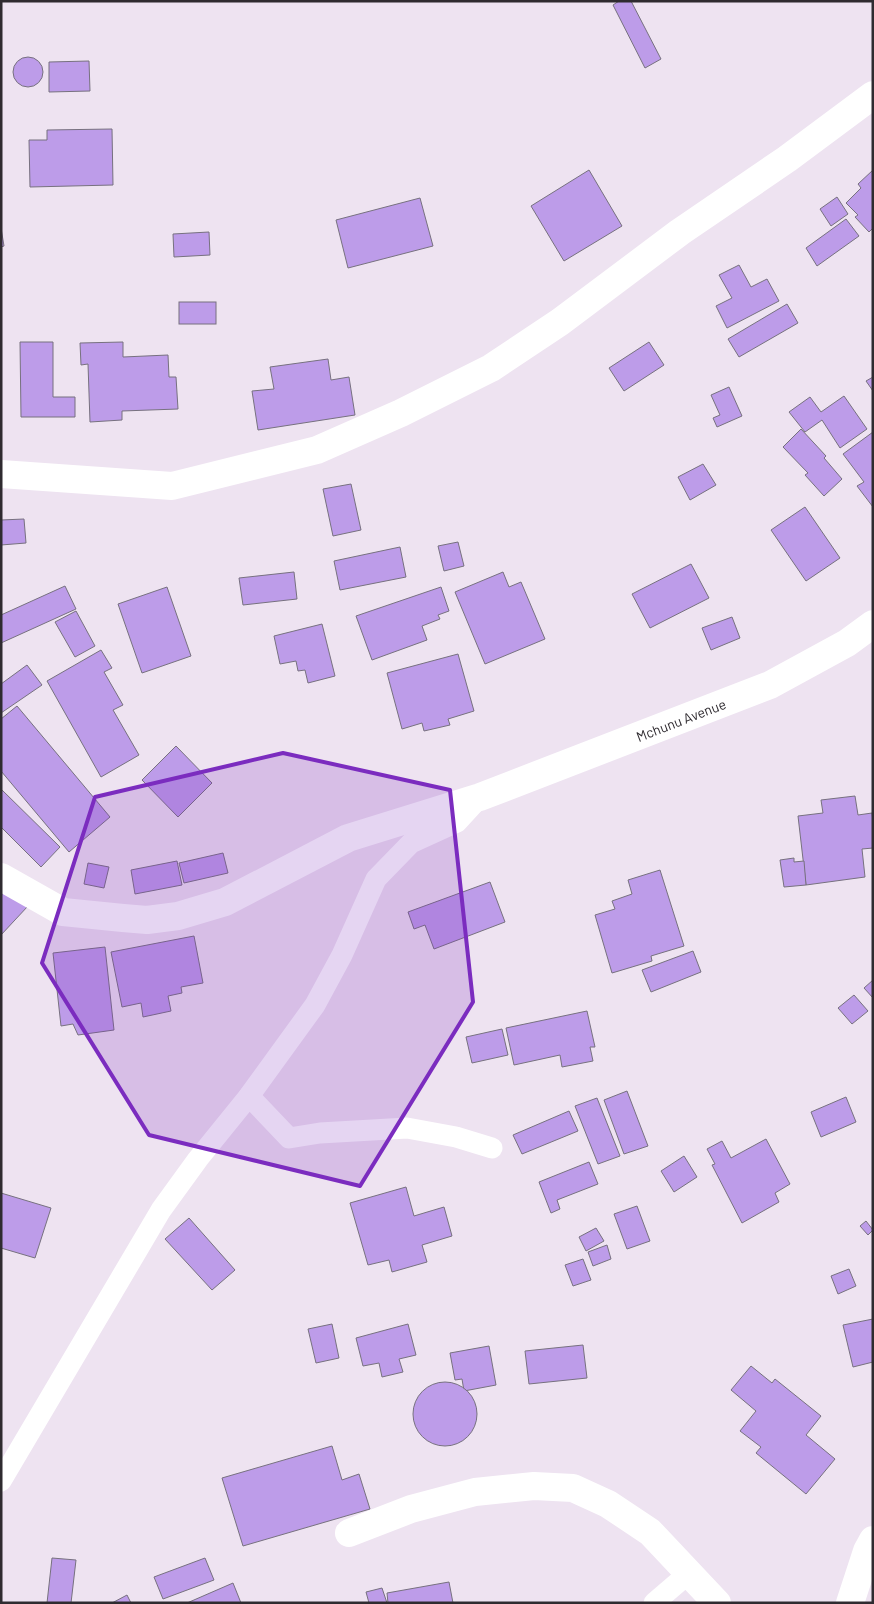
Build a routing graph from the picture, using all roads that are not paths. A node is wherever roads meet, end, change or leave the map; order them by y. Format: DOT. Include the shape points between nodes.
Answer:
graph roads {
  1 [pos="873,95"];
  2 [pos="1,474"];
  3 [pos="873,624"];
  4 [pos="480,798"];
  5 [pos="1,877"];
  6 [pos="249,1096"];
  7 [pos="492,1148"];
  8 [pos="1,1481"];
  9 [pos="349,1534"];
  10 [pos="873,1540"];
  11 [pos="689,1573"];
  12 [pos="654,1603"];
  13 [pos="717,1603"];
  14 [pos="850,1603"];
  1 -- 2 [label="street" via="560,322 491,368 317,450 172,486"];
  3 -- 4 [label="street, Mchunu Avenue" via="847,643 770,686"];
  4 -- 5 [label="street, Mchunu Avenue" via="348,838 225,902 178,916 147,920 63,912"];
  4 -- 6 [label="lane" via="458,822 411,843 376,879 342,955 315,1005"];
  6 -- 7 [label="lane" via="288,1138 407,1128"];
  6 -- 8 [label="lane" via="161,1210"];
  9 -- 11 [label="street" via="411,1509 475,1492 534,1486 572,1488 608,1504 650,1532"];
  10 -- 14 [label="street" via="866,1551"];
  11 -- 12 [label="lane"];
  11 -- 13 [label="street"];
}
